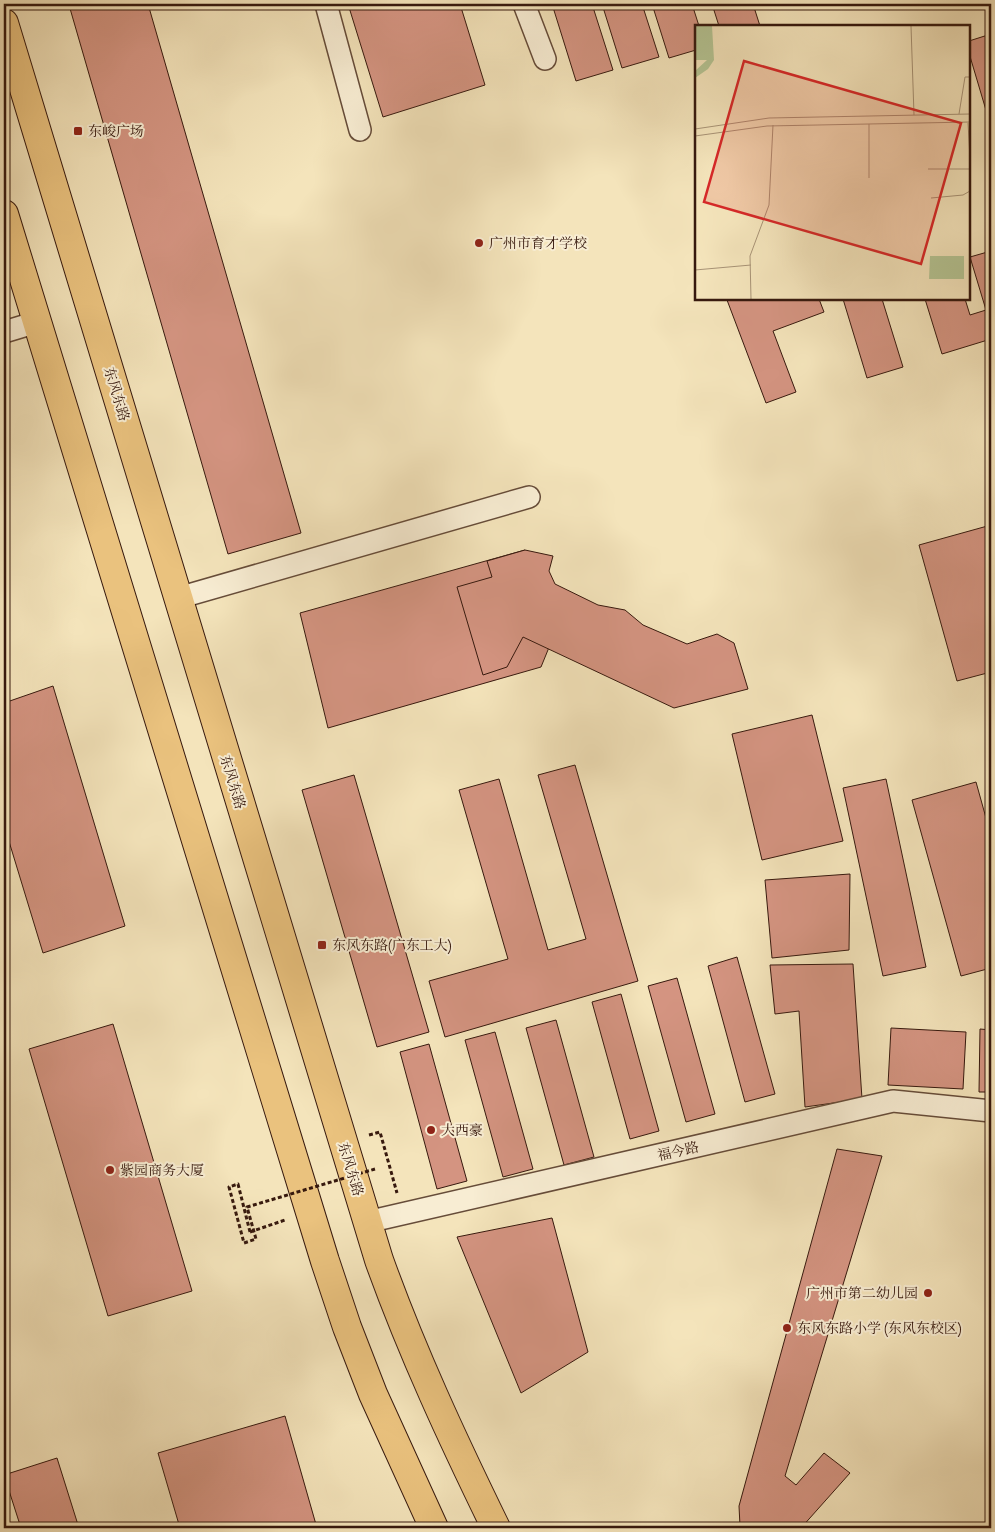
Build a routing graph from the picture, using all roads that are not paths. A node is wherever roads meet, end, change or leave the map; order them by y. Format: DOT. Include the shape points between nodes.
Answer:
graph roads {
  1 [pos="326,4"];
  2 [pos="524,4"];
  3 [pos="4,23"];
  4 [pos="545,59"];
  5 [pos="360,130"];
  6 [pos="4,214"];
  7 [pos="37,322"];
  8 [pos="4,332"];
  9 [pos="529,497"];
  10 [pos="178,598"];
  11 [pos="991,1110"];
  12 [pos="367,1222"];
  13 [pos="434,1528"];
  14 [pos="496,1528"];
  1 -- 5 [label="street"];
  2 -- 4 [label="street"];
  3 -- 10 [label="highway, 东风东路"];
  6 -- 7 [label="highway"];
  7 -- 8 [label="street"];
  7 -- 13 [label="highway" via="309,1212 373,1394"];
  9 -- 10 [label="street"];
  10 -- 12 [label="highway, 东风东路"];
  11 -- 12 [label="street, 福今路" via="893,1101"];
  12 -- 14 [label="highway, 东风东路" via="409,1340"];
}
